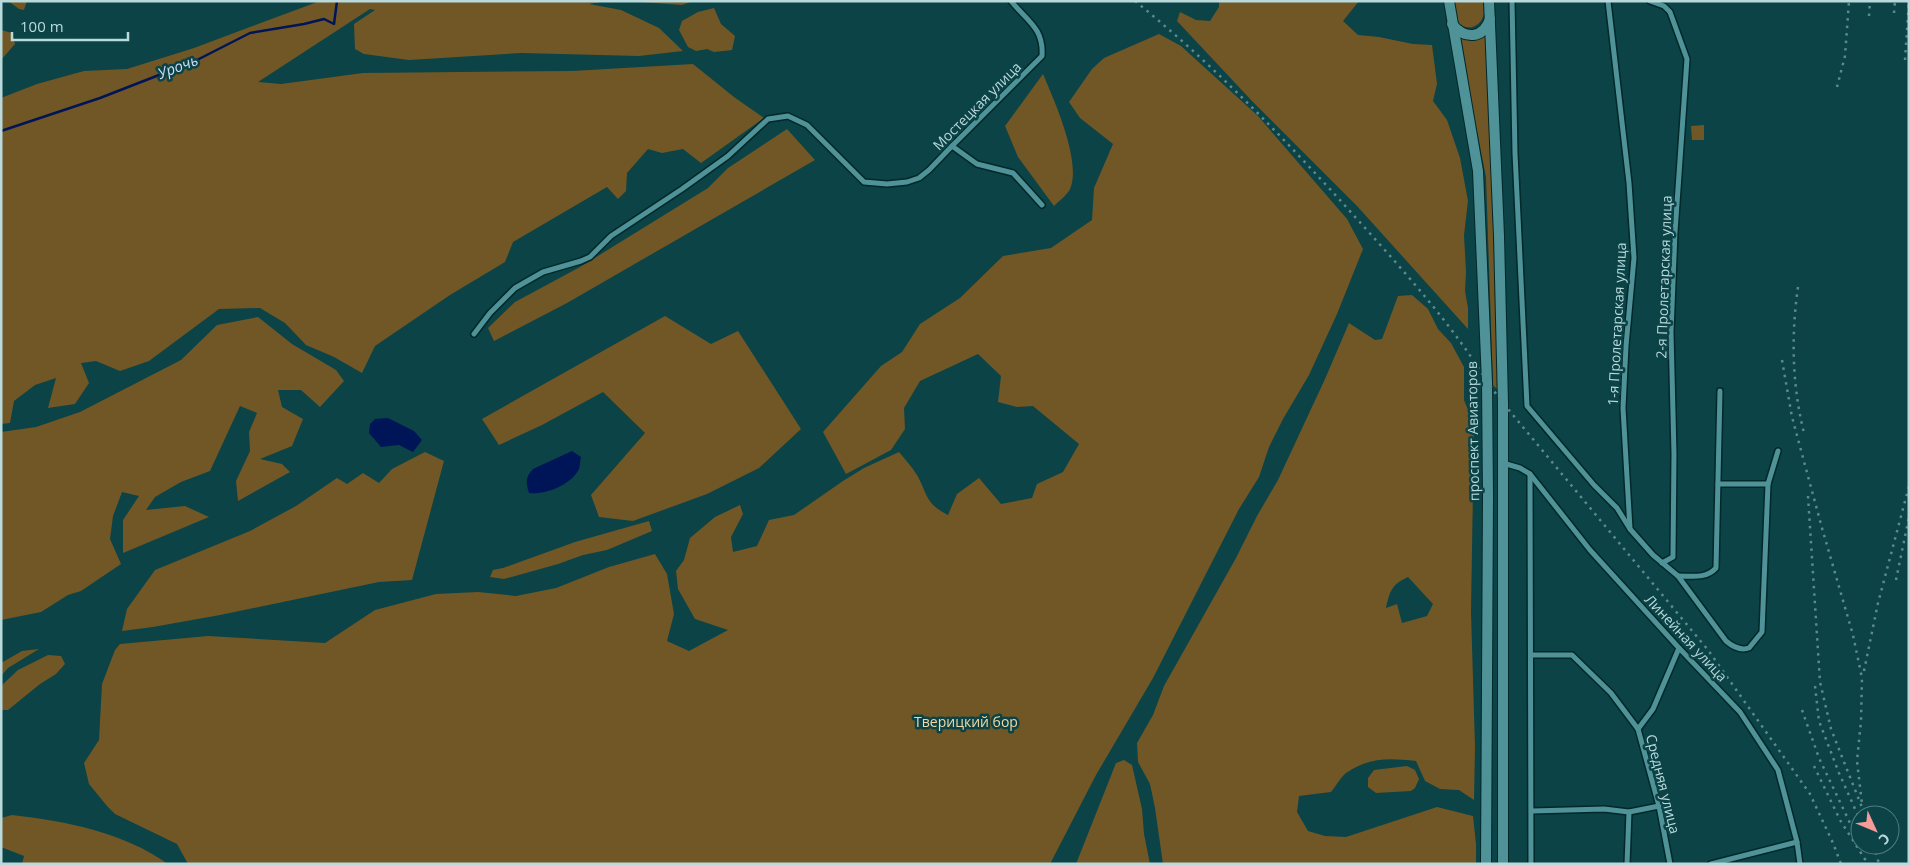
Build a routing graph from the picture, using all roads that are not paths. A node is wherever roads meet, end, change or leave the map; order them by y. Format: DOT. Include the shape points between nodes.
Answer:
graph roads {
  1 [pos="1011,1"];
  2 [pos="1449,1"];
  3 [pos="1489,1"];
  4 [pos="1512,1"];
  5 [pos="1608,1"];
  6 [pos="1650,1"];
  7 [pos="1490,19"];
  8 [pos="1452,23"];
  9 [pos="952,146"];
  10 [pos="1042,205"];
  11 [pos="474,334"];
  12 [pos="1720,391"];
  13 [pos="1778,451"];
  14 [pos="1503,463"];
  15 [pos="1530,474"];
  16 [pos="1718,484"];
  17 [pos="1768,484"];
  18 [pos="1630,530"];
  19 [pos="1662,563"];
  20 [pos="1678,576"];
  21 [pos="1679,648"];
  22 [pos="1531,655"];
  23 [pos="1638,729"];
  24 [pos="1659,806"];
  25 [pos="1532,811"];
  26 [pos="1629,812"];
  27 [pos="1797,842"];
  28 [pos="1486,864"];
  29 [pos="1503,864"];
  30 [pos="1531,864"];
  31 [pos="1627,864"];
  32 [pos="1670,864"];
  33 [pos="1711,864"];
  34 [pos="1800,864"];
  1 -- 9 [label="street, Мостецкая улица" via="1038,30 1043,44 1042,56"];
  2 -- 8 [label="main road, проспект Авиаторов"];
  3 -- 7 [label="main road"];
  4 -- 18 [label="street" via="1515,153 1527,406 1617,508"];
  5 -- 18 [label="street, 1-я Пролетарская улица" via="1629,183 1634,258 1623,408"];
  6 -- 19 [label="street, 2-я Пролетарская улица" via="1670,12 1687,59 1671,332 1673,557"];
  7 -- 8 [label="main road" via="1487,27 1476,35 1461,33"];
  7 -- 14 [label="main road" via="1499,236"];
  8 -- 28 [label="main road, проспект Авиаторов" via="1478,171 1487,382"];
  9 -- 10 [label="street" via="977,164 1013,173"];
  9 -- 11 [label="street, Мостецкая улица" via="919,178 887,184 864,182 807,125 788,116 768,119 728,156 620,229 590,257 542,272 515,288"];
  12 -- 16 [label="street"];
  13 -- 17 [label="street"];
  14 -- 15 [label="street, Линейная улица"];
  14 -- 29 [label="main road"];
  15 -- 21 [label="street, Линейная улица" via="1590,550"];
  15 -- 22 [label="street"];
  16 -- 17 [label="street"];
  16 -- 20 [label="street" via="1716,568 1706,576"];
  17 -- 20 [label="street" via="1762,632 1749,648 1732,647"];
  18 -- 19 [label="street"];
  19 -- 20 [label="street"];
  21 -- 23 [label="street" via="1653,709"];
  21 -- 27 [label="street, Линейная улица" via="1740,712 1778,770"];
  22 -- 23 [label="street, Средняя улица" via="1572,654 1610,693"];
  22 -- 25 [label="street"];
  23 -- 24 [label="street, Средняя улица"];
  24 -- 26 [label="street"];
  24 -- 32 [label="street, Средняя улица"];
  25 -- 26 [label="street" via="1604,809"];
  25 -- 30 [label="street"];
  26 -- 31 [label="street"];
  27 -- 33 [label="street"];
  27 -- 34 [label="street, Линейная улица"];
}
